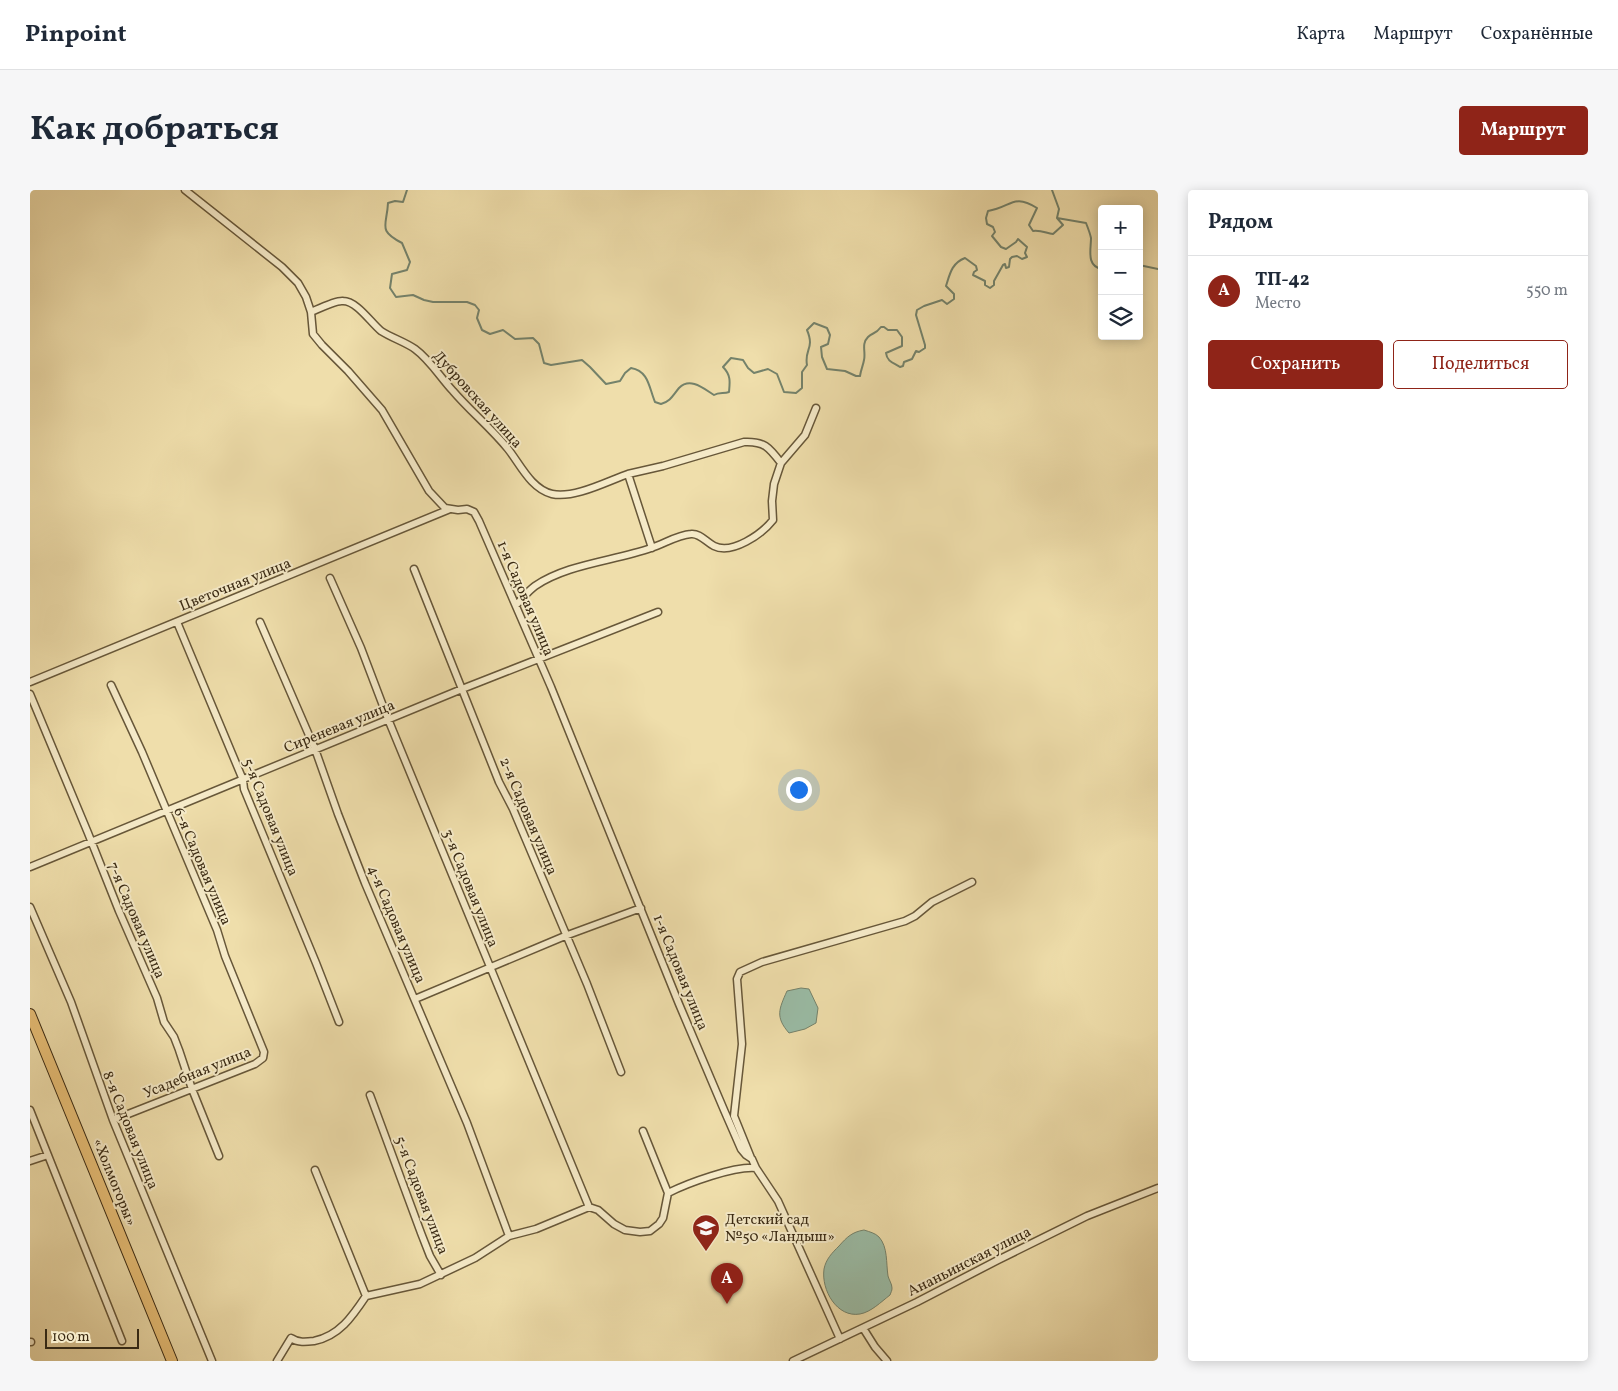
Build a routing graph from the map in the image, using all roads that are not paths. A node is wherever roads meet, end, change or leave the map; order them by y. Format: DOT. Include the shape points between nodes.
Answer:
graph roads {
  1 [pos="185,190"];
  2 [pos="311,312"];
  3 [pos="816,408"];
  4 [pos="781,463"];
  5 [pos="628,474"];
  6 [pos="450,509"];
  7 [pos="652,548"];
  8 [pos="414,569"];
  9 [pos="330,578"];
  10 [pos="516,605"];
  11 [pos="658,612"];
  12 [pos="176,622"];
  13 [pos="260,622"];
  14 [pos="538,660"];
  15 [pos="30,682"];
  16 [pos="111,685"];
  17 [pos="462,689"];
  18 [pos="30,694"];
  19 [pos="388,719"];
  20 [pos="315,749"];
  21 [pos="243,780"];
  22 [pos="166,811"];
  23 [pos="91,841"];
  24 [pos="30,867"];
  25 [pos="972,882"];
  26 [pos="30,906"];
  27 [pos="641,908"];
  28 [pos="565,936"];
  29 [pos="490,968"];
  30 [pos="415,999"];
  31 [pos="30,1014"];
  32 [pos="339,1022"];
  33 [pos="262,1058"];
  34 [pos="621,1072"];
  35 [pos="192,1089"];
  36 [pos="370,1095"];
  37 [pos="30,1110"];
  38 [pos="725,1112"];
  39 [pos="734,1116"];
  40 [pos="113,1120"];
  41 [pos="643,1131"];
  42 [pos="48,1155"];
  43 [pos="219,1156"];
  44 [pos="752,1159"];
  45 [pos="30,1161"];
  46 [pos="756,1168"];
  47 [pos="315,1170"];
  48 [pos="1158,1188"];
  49 [pos="668,1193"];
  50 [pos="589,1207"];
  51 [pos="509,1236"];
  52 [pos="441,1275"];
  53 [pos="366,1296"];
  54 [pos="863,1328"];
  55 [pos="840,1339"];
  56 [pos="122,1341"];
  57 [pos="172,1361"];
  58 [pos="212,1361"];
  59 [pos="277,1361"];
  60 [pos="793,1361"];
  61 [pos="887,1361"];
  1 -- 2 [label="street, 1-я Садовая улица" via="282,267 298,283"];
  2 -- 5 [label="street, Дубровская улица" via="342,300 358,308 381,330 413,348 428,360 451,390 508,448 536,486 552,494 566,494"];
  2 -- 6 [label="street, 1-я Садовая улица" via="313,334 382,410 429,492"];
  3 -- 4 [label="street" via="805,435"];
  4 -- 5 [label="street, Дубровская улица" via="765,445 744,442"];
  4 -- 7 [label="street" via="774,484 773,520 758,535 728,549 713,546 693,533"];
  5 -- 7 [label="street"];
  6 -- 10 [label="street, 1-я Садовая улица" via="474,512"];
  6 -- 12 [label="street, Цветочная улица"];
  7 -- 10 [label="street" via="548,579 533,587"];
  8 -- 17 [label="street, 2-я Садовая улица"];
  9 -- 19 [label="street, 3-я Садовая улица"];
  10 -- 14 [label="street, 1-я Садовая улица"];
  11 -- 14 [label="street, Сиреневая улица"];
  12 -- 15 [label="street, Цветочная улица"];
  12 -- 21 [label="street, 5-я Садовая улица"];
  13 -- 20 [label="street, 4-я Садовая улица"];
  14 -- 17 [label="street, Сиреневая улица"];
  14 -- 27 [label="street, 1-я Садовая улица"];
  16 -- 22 [label="street, 6-я Садовая улица"];
  17 -- 19 [label="street, Сиреневая улица"];
  17 -- 28 [label="street, 2-я Садовая улица"];
  18 -- 23 [label="street, 7-я Садовая улица"];
  19 -- 20 [label="street, Сиреневая улица"];
  19 -- 29 [label="street, 3-я Садовая улица"];
  20 -- 21 [label="street, Сиреневая улица"];
  20 -- 30 [label="street, 4-я Садовая улица" via="365,883"];
  21 -- 22 [label="street, Сиреневая улица"];
  21 -- 32 [label="street, 5-я Садовая улица"];
  22 -- 23 [label="street, Сиреневая улица"];
  22 -- 33 [label="street, 6-я Садовая улица" via="255,1026 264,1052"];
  23 -- 24 [label="street, Сиреневая улица"];
  23 -- 35 [label="street, 7-я Садовая улица" via="164,1022 177,1044"];
  25 -- 39 [label="street" via="932,902 905,921 762,962 740,972 737,979 742,1044"];
  26 -- 40 [label="street, 8-я Садовая улица" via="68,994"];
  27 -- 28 [label="street"];
  27 -- 38 [label="street, 1-я Садовая улица"];
  28 -- 29 [label="street"];
  28 -- 34 [label="street, 2-я Садовая улица"];
  29 -- 30 [label="street"];
  29 -- 50 [label="street, 3-я Садовая улица"];
  30 -- 51 [label="street, 4-я Садовая улица" via="467,1122"];
  31 -- 57 [label="highway, «Холмогоры»"];
  33 -- 35 [label="street, Усадебная улица" via="256,1064"];
  35 -- 40 [label="street, Усадебная улица"];
  35 -- 43 [label="street, 7-я Садовая улица"];
  36 -- 52 [label="street, 5-я Садовая улица" via="421,1233"];
  37 -- 42 [label="street"];
  38 -- 39 [label="street"];
  38 -- 44 [label="street, 1-я Садовая улица" via="741,1149"];
  39 -- 44 [label="street"];
  40 -- 58 [label="street, 8-я Садовая улица"];
  41 -- 49 [label="street"];
  42 -- 45 [label="street"];
  42 -- 56 [label="street"];
  44 -- 46 [label="street"];
  46 -- 49 [label="street" via="735,1170"];
  46 -- 55 [label="street" via="788,1221"];
  47 -- 53 [label="street"];
  48 -- 54 [label="street, Ананьинская улица" via="1087,1216"];
  49 -- 50 [label="street" via="659,1224 644,1232 625,1230"];
  50 -- 51 [label="street" via="536,1229"];
  51 -- 52 [label="street"];
  52 -- 53 [label="street" via="420,1284"];
  53 -- 59 [label="street" via="340,1330 310,1341 291,1338"];
  54 -- 55 [label="street, Ананьинская улица"];
  54 -- 61 [label="street"];
  55 -- 60 [label="street, Ананьинская улица"];
}
